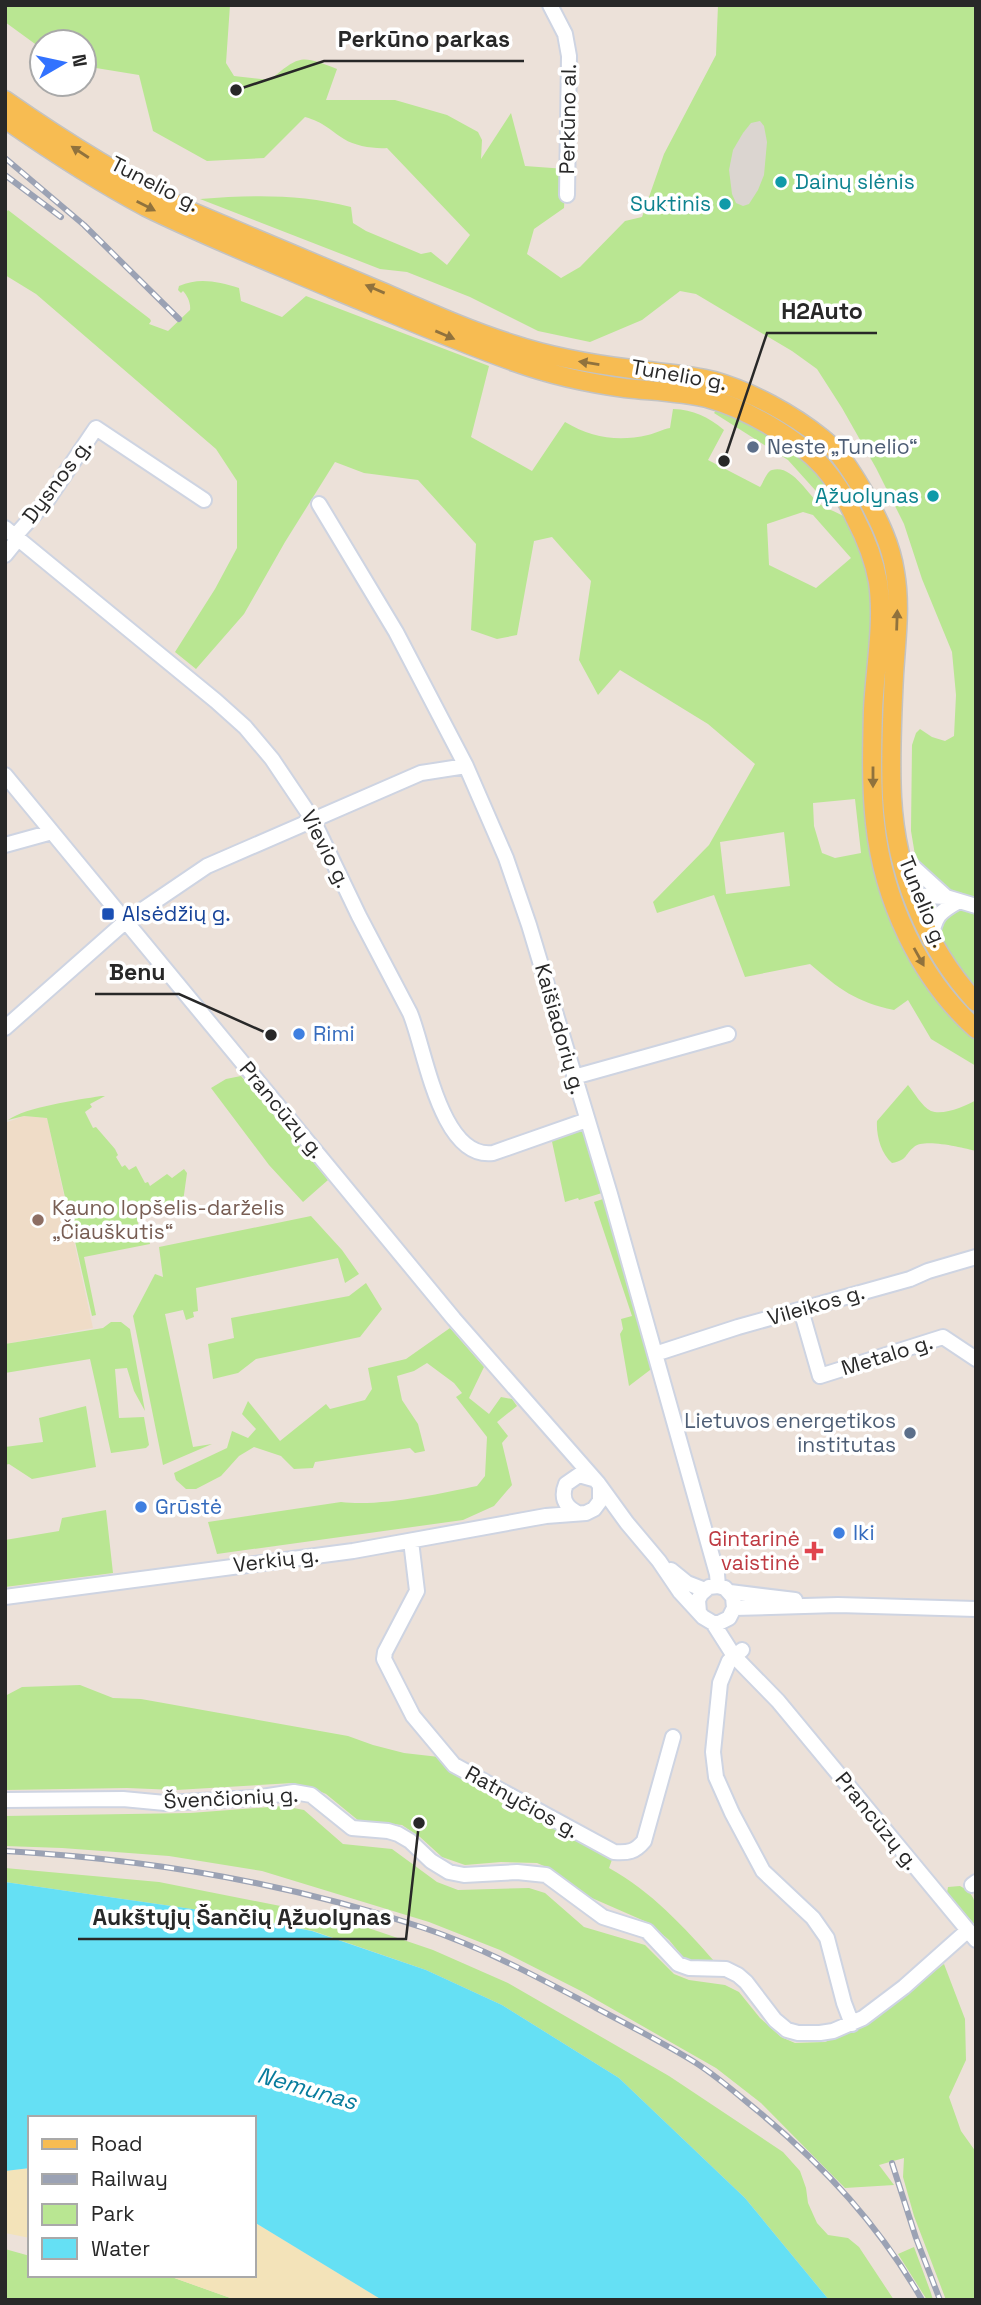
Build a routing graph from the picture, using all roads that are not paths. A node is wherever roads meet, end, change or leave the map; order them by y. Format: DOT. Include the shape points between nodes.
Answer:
graph roads {
  1 [pos="550,5"];
  2 [pos="5,100"];
  3 [pos="5,119"];
  4 [pos="567,195"];
  5 [pos="657,372"];
  6 [pos="655,391"];
  7 [pos="204,500"];
  8 [pos="319,504"];
  9 [pos="13,535"];
  10 [pos="5,555"];
  11 [pos="467,766"];
  12 [pos="5,775"];
  13 [pos="313,820"];
  14 [pos="52,832"];
  15 [pos="5,845"];
  16 [pos="901,856"];
  17 [pos="891,894"];
  18 [pos="911,895"];
  19 [pos="952,899"];
  20 [pos="976,906"];
  21 [pos="127,921"];
  22 [pos="931,939"];
  23 [pos="976,1002"];
  24 [pos="5,1028"];
  25 [pos="976,1029"];
  26 [pos="728,1034"];
  27 [pos="574,1077"];
  28 [pos="587,1121"];
  29 [pos="976,1257"];
  30 [pos="801,1310"];
  31 [pos="656,1354"];
  32 [pos="976,1359"];
  33 [pos="562,1444"];
  34 [pos="570,1480"];
  35 [pos="597,1484"];
  36 [pos="564,1499"];
  37 [pos="594,1509"];
  38 [pos="576,1512"];
  39 [pos="546,1516"];
  40 [pos="627,1523"];
  41 [pos="411,1541"];
  42 [pos="659,1560"];
  43 [pos="718,1589"];
  44 [pos="5,1597"];
  45 [pos="838,1605"];
  46 [pos="976,1609"];
  47 [pos="699,1612"];
  48 [pos="732,1613"];
  49 [pos="713,1623"];
  50 [pos="738,1653"];
  51 [pos="673,1737"];
  52 [pos="5,1800"];
  53 [pos="972,1935"];
  54 [pos="852,2024"];
  1 -- 4 [label="street, Perkūno al." via="565,34 569,57"];
  5 -- 2 [label="main road, Tunelio g., one-way" via="585,363 467,328 149,191"];
  3 -- 6 [label="main road, Tunelio g., one-way" via="98,180 213,239 521,364 586,381"];
  5 -- 6 [label="main road"];
  16 -- 5 [label="main road, Tunelio g., one-way" via="892,783 897,590 890,549 872,507 839,455 803,424 733,388 698,377"];
  6 -- 17 [label="main road, Tunelio g., one-way" via="725,404 795,442 824,468 859,525 879,592 873,797"];
  7 -- 9 [label="street, Dysnos g." via="96,428 48,499"];
  8 -- 11 [label="street, Kaišiadorių g." via="396,632"];
  9 -- 10 [label="street, Dysnos g."];
  9 -- 13 [label="street, Vievio g." via="245,727 286,777"];
  11 -- 13 [label="street" via="421,773"];
  11 -- 27 [label="street, Kaišiadorių g." via="506,858"];
  12 -- 14 [label="street, Prancūzų g."];
  13 -- 21 [label="street" via="207,866"];
  13 -- 28 [label="street, Vievio g." via="410,1013 429,1076 459,1138 477,1153 493,1153"];
  14 -- 15 [label="street"];
  14 -- 21 [label="street, Prancūzų g."];
  16 -- 18 [label="main road, Tunelio g."];
  16 -- 19 [label="street"];
  17 -- 18 [label="main road"];
  17 -- 25 [label="main road, Tunelio g., one-way" via="920,960 949,1002"];
  18 -- 19 [label="street"];
  18 -- 22 [label="main road, Tunelio g."];
  19 -- 20 [label="street"];
  19 -- 22 [label="street" via="934,921"];
  21 -- 24 [label="street"];
  21 -- 33 [label="street, Prancūzų g."];
  22 -- 23 [label="main road, Tunelio g."];
  26 -- 27 [label="street"];
  27 -- 28 [label="street, Kaišiadorių g."];
  28 -- 31 [label="street, Kaišiadorių g."];
  29 -- 30 [label="street, Vileikos g."];
  30 -- 31 [label="street, Vileikos g."];
  30 -- 32 [label="street, Metalo g." via="820,1376 943,1338"];
  31 -- 43 [label="street, Kaišiadorių g."];
  33 -- 34 [label="street, Prancūzų g."];
  33 -- 35 [label="street, Prancūzų g."];
  34 -- 35 [label="street" via="585,1475"];
  34 -- 36 [label="street"];
  35 -- 37 [label="street" via="600,1501"];
  35 -- 40 [label="street, Prancūzų g."];
  36 -- 38 [label="street"];
  36 -- 39 [label="street"];
  37 -- 38 [label="street"];
  37 -- 40 [label="street, Prancūzų g." via="609,1511"];
  38 -- 39 [label="street, Verkių g."];
  39 -- 41 [label="street, Verkių g."];
  40 -- 42 [label="street, Prancūzų g."];
  41 -- 44 [label="street, Verkių g."];
  41 -- 51 [label="street, Ratnyčios g." via="417,1591 384,1659 413,1717 454,1765 614,1852 627,1853 644,1841"];
  42 -- 43 [label="street, Prancūzų g." via="687,1583"];
  42 -- 47 [label="street, Prancūzų g."];
  43 -- 45 [label="street"];
  43 -- 47 [label="street" via="698,1600"];
  43 -- 48 [label="street" via="735,1602"];
  45 -- 46 [label="street"];
  45 -- 48 [label="street"];
  47 -- 49 [label="street"];
  48 -- 49 [label="street"];
  48 -- 50 [label="street, Prancūzų g." via="731,1634"];
  49 -- 50 [label="street, Prancūzų g."];
  50 -- 53 [label="street, Prancūzų g."];
  50 -- 54 [label="street" via="720,1683 713,1752 716,1777 763,1871 813,1918 827,1938"];
  52 -- 54 [label="street, Švenčionių g." via="165,1803 304,1793 352,1828 388,1831 411,1841 449,1871 546,1875 603,1917 647,1931 678,1964 726,1969 738,1975 787,2030 820,2034"];
  53 -- 54 [label="street, Švenčionių g."];
}
